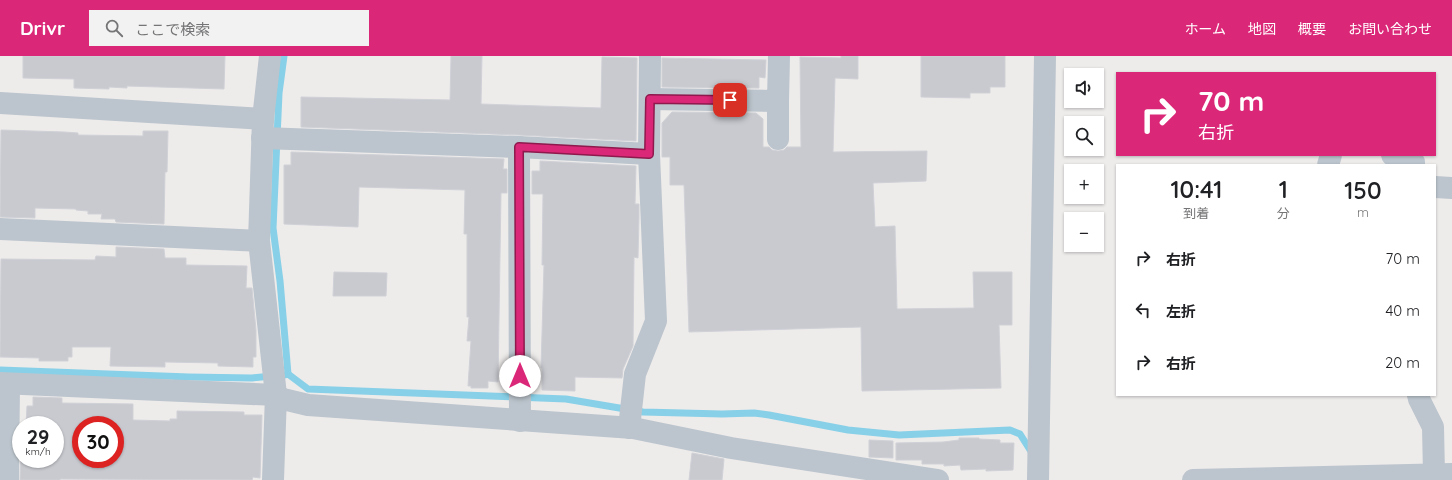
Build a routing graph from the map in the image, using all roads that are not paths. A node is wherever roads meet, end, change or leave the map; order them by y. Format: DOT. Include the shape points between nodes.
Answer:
graph roads {
  1 [pos="270,56"];
  2 [pos="650,56"];
  3 [pos="779,56"];
  4 [pos="1045,56"];
  5 [pos="650,99"];
  6 [pos="778,101"];
  7 [pos="0,103"];
  8 [pos="263,128"];
  9 [pos="778,139"];
  10 [pos="519,147"];
  11 [pos="649,154"];
  12 [pos="1395,156"];
  13 [pos="1414,164"];
  14 [pos="1436,187"];
  15 [pos="1452,188"];
  16 [pos="0,229"];
  17 [pos="259,241"];
  18 [pos="274,379"];
  19 [pos="4,384"];
  20 [pos="1418,396"];
  21 [pos="520,421"];
  22 [pos="629,428"];
  23 [pos="1443,474"];
  24 [pos="8,480"];
  25 [pos="273,480"];
  26 [pos="938,480"];
  27 [pos="1038,480"];
  28 [pos="1193,480"];
  1 -- 8 [label="street"];
  2 -- 5 [label="street"];
  3 -- 6 [label="street"];
  4 -- 27 [label="street"];
  5 -- 6 [label="street"];
  5 -- 11 [label="street"];
  6 -- 9 [label="street"];
  7 -- 8 [label="street"];
  8 -- 10 [label="street"];
  8 -- 17 [label="street"];
  10 -- 11 [label="street"];
  10 -- 21 [label="street"];
  11 -- 22 [label="street" via="656,321 635,374"];
  12 -- 13 [label="street"];
  14 -- 15 [label="street"];
  16 -- 17 [label="street"];
  17 -- 18 [label="street"];
  18 -- 19 [label="street"];
  18 -- 21 [label="street" via="283,399 308,405"];
  18 -- 25 [label="street"];
  19 -- 24 [label="street"];
  20 -- 23 [label="street" via="1433,426"];
  21 -- 22 [label="street"];
  22 -- 26 [label="street" via="739,449"];
  23 -- 28 [label="street"];
}
